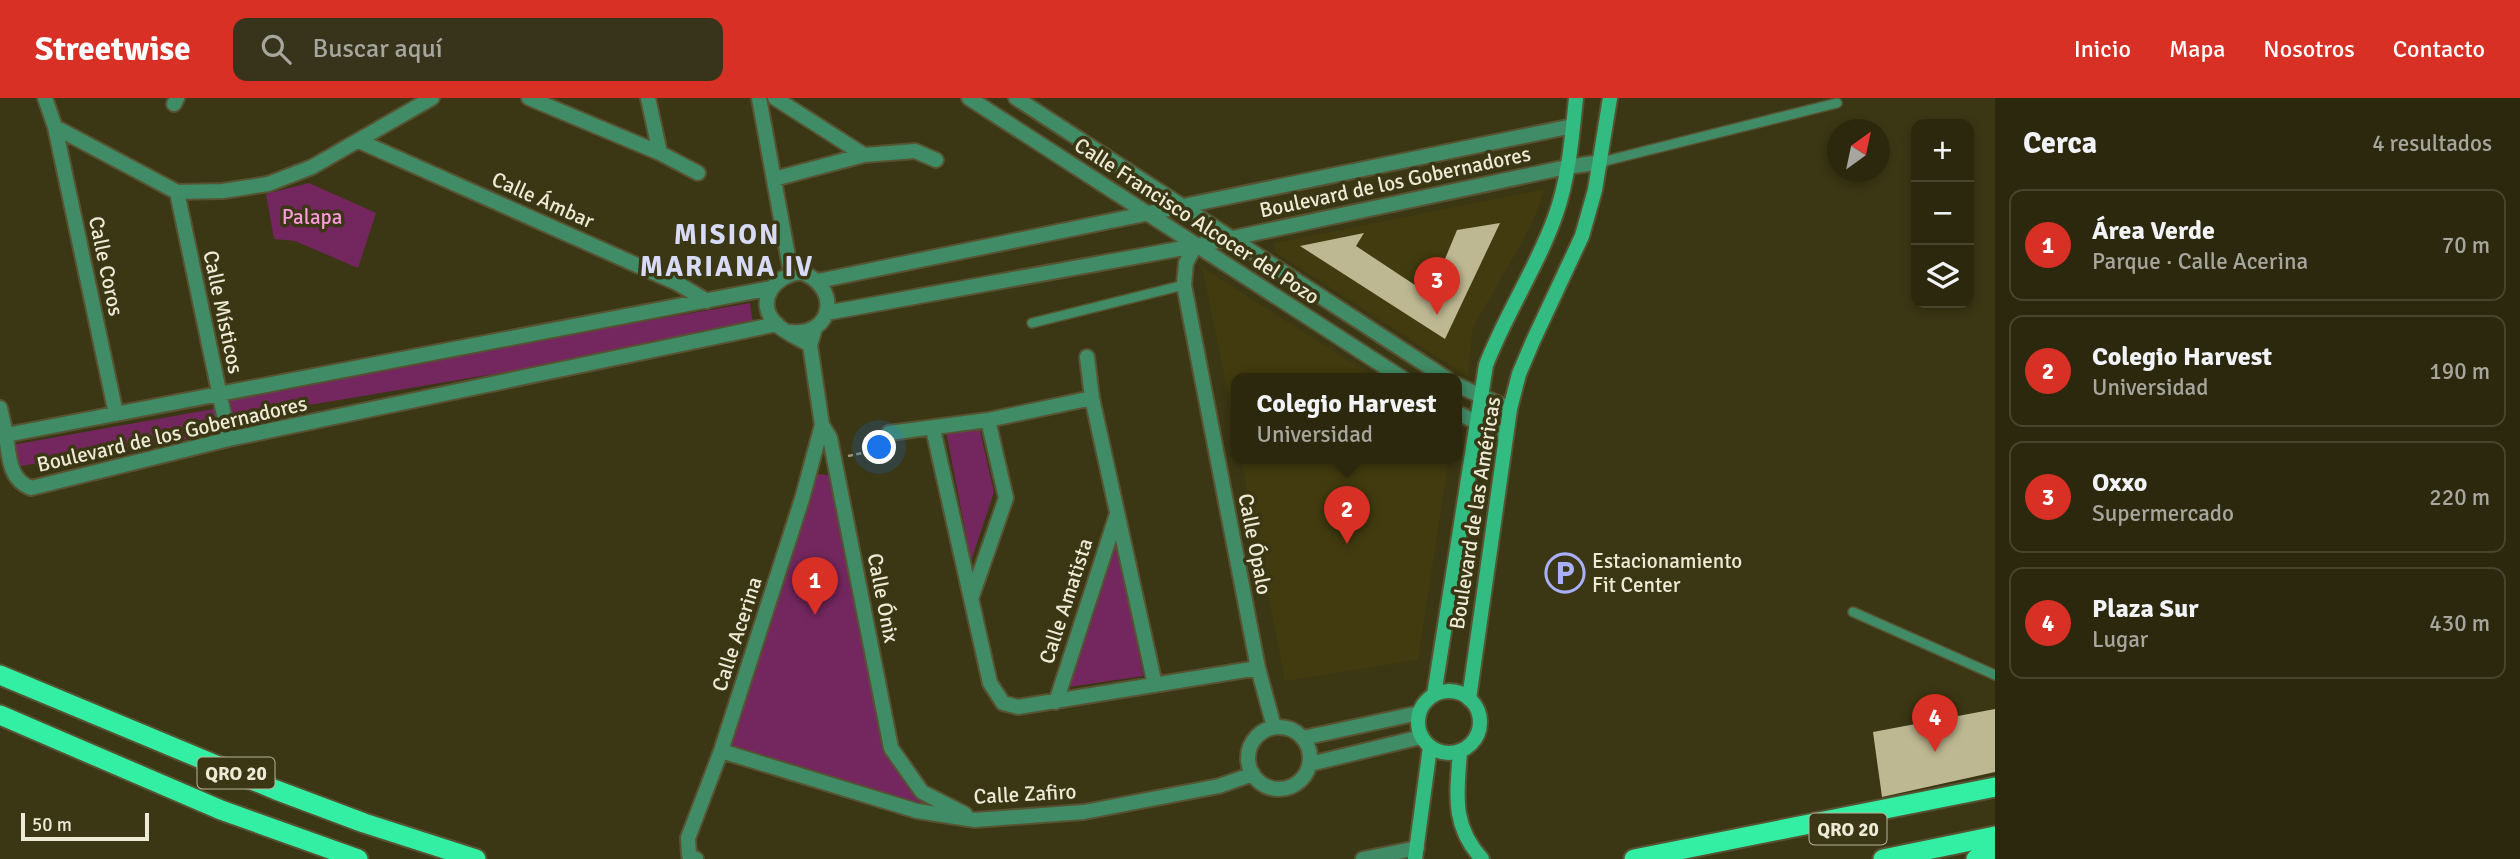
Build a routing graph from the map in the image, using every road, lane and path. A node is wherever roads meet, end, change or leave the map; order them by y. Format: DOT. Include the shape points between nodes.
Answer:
graph roads {
  1 [pos="46,98"];
  2 [pos="432,98"];
  3 [pos="530,98"];
  4 [pos="648,98"];
  5 [pos="760,98"];
  6 [pos="775,98"];
  7 [pos="969,98"];
  8 [pos="1016,98"];
  9 [pos="1576,98"];
  10 [pos="1610,98"];
  11 [pos="1837,103"];
  12 [pos="1573,126"];
  13 [pos="55,127"];
  14 [pos="359,141"];
  15 [pos="660,153"];
  16 [pos="864,155"];
  17 [pos="936,160"];
  18 [pos="1601,162"];
  19 [pos="1567,167"];
  20 [pos="698,173"];
  21 [pos="774,179"];
  22 [pos="177,192"];
  23 [pos="1181,205"];
  24 [pos="1145,213"];
  25 [pos="1232,239"];
  26 [pos="1195,246"];
  27 [pos="791,273"];
  28 [pos="818,281"];
  29 [pos="1184,285"];
  30 [pos="771,288"];
  31 [pos="707,301"];
  32 [pos="826,313"];
  33 [pos="1032,323"];
  34 [pos="777,324"];
  35 [pos="815,328"];
  36 [pos="790,332"];
  37 [pos="810,345"];
  38 [pos="1087,357"];
  39 [pos="1394,373"];
  40 [pos="1438,373"];
  41 [pos="1462,388"];
  42 [pos="219,394"];
  43 [pos="1480,397"];
  44 [pos="1092,398"];
  45 [pos="0,408"];
  46 [pos="1510,409"];
  47 [pos="116,414"];
  48 [pos="1462,416"];
  49 [pos="988,420"];
  50 [pos="1475,423"];
  51 [pos="822,425"];
  52 [pos="933,429"];
  53 [pos="889,433"];
  54 [pos="6,435"];
  55 [pos="1505,435"];
  56 [pos="229,439"];
  57 [pos="835,465"];
  58 [pos="810,466"];
  59 [pos="1117,512"];
  60 [pos="972,598"];
  61 [pos="1853,612"];
  62 [pos="1258,667"];
  63 [pos="0,675"];
  64 [pos="1995,675"];
  65 [pos="1155,685"];
  66 [pos="1434,695"];
  67 [pos="1469,699"];
  68 [pos="1056,702"];
  69 [pos="1419,713"];
  70 [pos="0,715"];
  71 [pos="1274,727"];
  72 [pos="1303,738"];
  73 [pos="1426,742"];
  74 [pos="721,751"];
  75 [pos="1460,751"];
  76 [pos="1310,764"];
  77 [pos="1253,774"];
  78 [pos="1995,787"];
  79 [pos="1995,798"];
  80 [pos="975,820"];
  81 [pos="1995,836"];
  82 [pos="1416,853"];
  83 [pos="692,857"];
  84 [pos="358,859"];
  85 [pos="476,859"];
  86 [pos="1363,859"];
  87 [pos="1482,859"];
  88 [pos="1634,859"];
  89 [pos="1702,859"];
  90 [pos="1883,859"];
  1 -- 13 [label="street, Calle Coros"];
  2 -- 14 [label="street"];
  3 -- 15 [label="street"];
  4 -- 15 [label="street"];
  5 -- 21 [label="street"];
  6 -- 16 [label="street"];
  7 -- 24 [label="street, Calle Francisco Alcocer del Pozo"];
  8 -- 23 [label="street, Calle Francisco Alcocer del Pozo"];
  9 -- 12 [label="main road, Boulevard de las Américas"];
  10 -- 18 [label="main road, Boulevard de las Américas"];
  11 -- 18 [label="lane"];
  12 -- 19 [label="main road, Boulevard de las Américas"];
  12 -- 23 [label="street, Boulevard de los Gobernadores"];
  13 -- 22 [label="street"];
  13 -- 47 [label="street, Calle Coros"];
  14 -- 22 [label="street" via="268,184"];
  14 -- 31 [label="street, Calle Ámbar" via="677,283"];
  15 -- 20 [label="street"];
  16 -- 17 [label="street" via="915,150"];
  16 -- 21 [label="street"];
  18 -- 19 [label="street, Boulevard de los Gobernadores"];
  18 -- 46 [label="main road, Boulevard de las Américas" via="1582,236 1532,341"];
  19 -- 25 [label="street, Boulevard de los Gobernadores"];
  19 -- 43 [label="main road, Boulevard de las Américas" via="1548,236 1500,327"];
  21 -- 27 [label="street"];
  22 -- 42 [label="street, Calle Místicos"];
  23 -- 24 [label="street, Boulevard de los Gobernadores"];
  23 -- 25 [label="street, Calle Francisco Alcocer del Pozo"];
  24 -- 26 [label="street, Calle Francisco Alcocer del Pozo"];
  24 -- 28 [label="street, Boulevard de los Gobernadores"];
  25 -- 26 [label="street, Boulevard de los Gobernadores"];
  25 -- 40 [label="street, Calle Francisco Alcocer del Pozo"];
  26 -- 29 [label="street, Calle Ópalo" via="1186,263"];
  26 -- 32 [label="street, Boulevard de los Gobernadores"];
  26 -- 39 [label="street, Calle Francisco Alcocer del Pozo"];
  27 -- 28 [label="street" via="801,272"];
  27 -- 30 [label="street"];
  28 -- 32 [label="street" via="827,296"];
  29 -- 33 [label="lane"];
  29 -- 62 [label="street, Calle Ópalo"];
  30 -- 31 [label="street, Boulevard de los Gobernadores"];
  30 -- 34 [label="street" via="768,307"];
  31 -- 42 [label="street, Boulevard de los Gobernadores"];
  32 -- 35 [label="street"];
  34 -- 36 [label="street"];
  34 -- 56 [label="street, Boulevard de los Gobernadores"];
  35 -- 36 [label="street"];
  35 -- 37 [label="street, Calle Ónix"];
  36 -- 37 [label="street"];
  37 -- 51 [label="street, Calle Ónix"];
  38 -- 44 [label="street, Calle Amatista"];
  41 -- 43 [label="street"];
  42 -- 47 [label="street, Boulevard de los Gobernadores"];
  42 -- 56 [label="street, Calle Místicos"];
  43 -- 46 [label="street"];
  43 -- 50 [label="main road, Boulevard de las Américas"];
  44 -- 49 [label="street"];
  44 -- 59 [label="street, Calle Amatista"];
  45 -- 54 [label="street"];
  46 -- 55 [label="main road, Boulevard de las Américas"];
  47 -- 54 [label="street, Boulevard de los Gobernadores"];
  48 -- 50 [label="street"];
  49 -- 52 [label="street"];
  49 -- 60 [label="street" via="1006,498"];
  50 -- 55 [label="street"];
  50 -- 66 [label="main road, Boulevard de las Américas"];
  51 -- 57 [label="street, Calle Ónix" via="830,438"];
  51 -- 58 [label="street, Calle Acerina"];
  52 -- 53 [label="street"];
  52 -- 60 [label="street"];
  53 -- 57 [label="path" via="882,449"];
  54 -- 56 [label="street, Boulevard de los Gobernadores" via="13,475 31,488"];
  55 -- 67 [label="main road, Boulevard de las Américas"];
  57 -- 58 [label="street" via="819,461"];
  57 -- 80 [label="street, Calle Ónix" via="891,748 922,792"];
  58 -- 74 [label="street, Calle Acerina"];
  59 -- 65 [label="street, Calle Amatista"];
  59 -- 68 [label="street, Calle Amatista"];
  60 -- 68 [label="street" via="990,683 1003,703 1018,707"];
  61 -- 64 [label="lane"];
  62 -- 65 [label="street"];
  62 -- 71 [label="street, Calle Ópalo"];
  63 -- 85 [label="highway, QRO 20" via="276,790"];
  65 -- 68 [label="street"];
  66 -- 67 [label="main road" via="1452,691"];
  66 -- 69 [label="main road"];
  67 -- 75 [label="main road" via="1476,707 1480,728 1469,746"];
  69 -- 72 [label="street"];
  69 -- 73 [label="main road" via="1418,729"];
  70 -- 84 [label="highway, QRO 20" via="221,810"];
  71 -- 72 [label="street" via="1295,731"];
  71 -- 77 [label="street" via="1256,736 1251,745 1248,755"];
  72 -- 76 [label="street"];
  73 -- 75 [label="main road" via="1444,753"];
  73 -- 76 [label="street"];
  73 -- 82 [label="main road"];
  74 -- 80 [label="street, Calle Zafiro" via="917,811"];
  74 -- 83 [label="street, Calle Acerina" via="688,838"];
  75 -- 87 [label="main road" via="1458,816"];
  76 -- 77 [label="street" via="1299,782 1290,787 1269,787"];
  77 -- 80 [label="street, Calle Zafiro" via="1219,786 1084,812"];
  78 -- 88 [label="highway"];
  79 -- 89 [label="highway, QRO 20"];
  81 -- 90 [label="highway, QRO 20"];
  82 -- 86 [label="street"];
}
